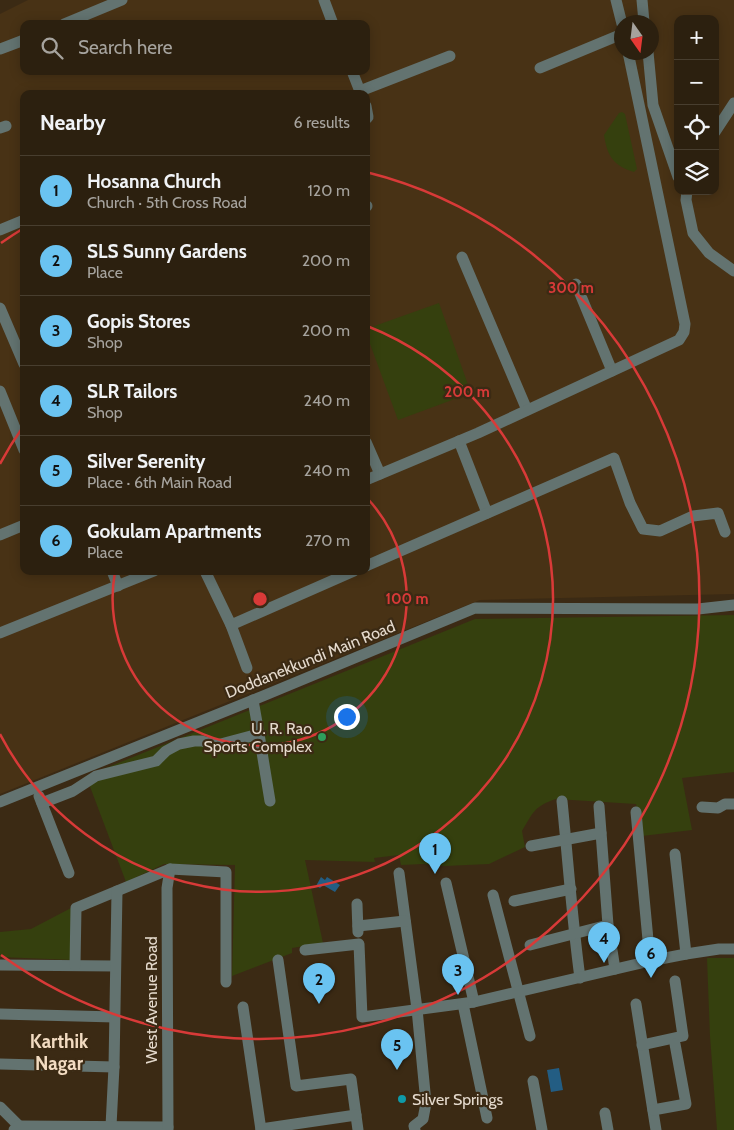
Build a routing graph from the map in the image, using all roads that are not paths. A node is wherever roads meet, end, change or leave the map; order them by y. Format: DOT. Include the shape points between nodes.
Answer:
graph roads {
  1 [pos="122,0"];
  2 [pos="324,0"];
  3 [pos="616,0"];
  4 [pos="642,0"];
  5 [pos="620,15"];
  6 [pos="643,15"];
  7 [pos="74,20"];
  8 [pos="332,20"];
  9 [pos="614,37"];
  10 [pos="20,42"];
  11 [pos="0,49"];
  12 [pos="450,56"];
  13 [pos="630,60"];
  14 [pos="649,60"];
  15 [pos="540,68"];
  16 [pos="354,75"];
  17 [pos="360,90"];
  18 [pos="368,90"];
  19 [pos="734,103"];
  20 [pos="719,126"];
  21 [pos="674,165"];
  22 [pos="685,195"];
  23 [pos="20,222"];
  24 [pos="0,230"];
  25 [pos="462,257"];
  26 [pos="734,271"];
  27 [pos="576,284"];
  28 [pos="0,308"];
  29 [pos="20,355"];
  30 [pos="612,371"];
  31 [pos="0,391"];
  32 [pos="527,410"];
  33 [pos="20,440"];
  34 [pos="459,441"];
  35 [pos="370,451"];
  36 [pos="380,474"];
  37 [pos="370,478"];
  38 [pos="487,513"];
  39 [pos="20,526"];
  40 [pos="726,532"];
  41 [pos="0,534"];
  42 [pos="370,564"];
  43 [pos="114,575"];
  44 [pos="144,575"];
  45 [pos="206,575"];
  46 [pos="345,575"];
  47 [pos="118,586"];
  48 [pos="734,605"];
  49 [pos="231,625"];
  50 [pos="0,633"];
  51 [pos="247,668"];
  52 [pos="253,700"];
  53 [pos="259,734"];
  54 [pos="36,788"];
  55 [pos="270,800"];
  56 [pos="562,801"];
  57 [pos="0,802"];
  58 [pos="42,803"];
  59 [pos="734,804"];
  60 [pos="599,806"];
  61 [pos="702,807"];
  62 [pos="636,812"];
  63 [pos="601,833"];
  64 [pos="566,839"];
  65 [pos="531,846"];
  66 [pos="675,854"];
  67 [pos="170,869"];
  68 [pos="69,873"];
  69 [pos="399,873"];
  70 [pos="446,884"];
  71 [pos="571,889"];
  72 [pos="117,891"];
  73 [pos="493,895"];
  74 [pos="514,901"];
  75 [pos="357,904"];
  76 [pos="405,921"];
  77 [pos="608,925"];
  78 [pos="358,926"];
  79 [pos="574,934"];
  80 [pos="359,944"];
  81 [pos="530,945"];
  82 [pos="734,949"];
  83 [pos="305,950"];
  84 [pos="686,954"];
  85 [pos="278,960"];
  86 [pos="650,961"];
  87 [pos="0,965"];
  88 [pos="75,966"];
  89 [pos="115,966"];
  90 [pos="614,969"];
  91 [pos="580,978"];
  92 [pos="675,981"];
  93 [pos="226,982"];
  94 [pos="519,992"];
  95 [pos="469,1003"];
  96 [pos="636,1004"];
  97 [pos="243,1008"];
  98 [pos="417,1009"];
  99 [pos="0,1014"];
  100 [pos="115,1017"];
  101 [pos="530,1036"];
  102 [pos="675,1044"];
  103 [pos="642,1045"];
  104 [pos="0,1064"];
  105 [pos="114,1066"];
  106 [pos="533,1082"];
  107 [pos="0,1107"];
  108 [pos="653,1110"];
  109 [pos="605,1113"];
  110 [pos="356,1115"];
  111 [pos="487,1118"];
  112 [pos="111,1126"];
  113 [pos="168,1128"];
  114 [pos="18,1129"];
  115 [pos="261,1129"];
  116 [pos="358,1130"];
  117 [pos="414,1130"];
  118 [pos="542,1130"];
  119 [pos="608,1130"];
  120 [pos="656,1130"];
  1 -- 7 [label="street"];
  2 -- 8 [label="street"];
  3 -- 5 [label="street"];
  4 -- 6 [label="street"];
  9 -- 15 [label="street"];
  10 -- 11 [label="street"];
  12 -- 18 [label="street"];
  13 -- 30 [label="street" via="685,324 679,340"];
  14 -- 21 [label="street" via="654,105"];
  16 -- 17 [label="street"];
  19 -- 20 [label="street"];
  22 -- 26 [label="street" via="693,233 709,254"];
  23 -- 24 [label="street"];
  25 -- 32 [label="street"];
  27 -- 30 [label="street"];
  28 -- 29 [label="street"];
  30 -- 32 [label="street"];
  31 -- 33 [label="street"];
  32 -- 34 [label="street"];
  34 -- 36 [label="street"];
  34 -- 38 [label="street"];
  35 -- 36 [label="street"];
  36 -- 37 [label="street"];
  38 -- 40 [label="street" via="614,458 643,529 660,530 694,516 718,512"];
  38 -- 42 [label="street"];
  39 -- 41 [label="street"];
  43 -- 47 [label="street"];
  44 -- 47 [label="street"];
  45 -- 49 [label="street"];
  46 -- 49 [label="street"];
  47 -- 50 [label="street"];
  48 -- 52 [label="street, Doddanekkundi Main Road" via="698,609 475,608"];
  49 -- 51 [label="street"];
  52 -- 53 [label="street"];
  52 -- 54 [label="street, Doddanekkundi Main Road"];
  53 -- 55 [label="street"];
  53 -- 58 [label="street" via="217,745 194,740 179,744 166,750 156,761 96,776 73,791"];
  54 -- 57 [label="street, Doddanekkundi Main Road"];
  54 -- 58 [label="street"];
  56 -- 64 [label="street"];
  58 -- 68 [label="street"];
  59 -- 61 [label="street"];
  60 -- 63 [label="street"];
  62 -- 86 [label="street"];
  63 -- 64 [label="street"];
  63 -- 77 [label="street"];
  64 -- 65 [label="street"];
  64 -- 71 [label="street"];
  66 -- 84 [label="street"];
  67 -- 72 [label="street"];
  67 -- 93 [label="street" via="226,872"];
  67 -- 113 [label="street, West Avenue Road" via="167,888"];
  69 -- 76 [label="street"];
  70 -- 95 [label="street"];
  71 -- 74 [label="street"];
  71 -- 79 [label="street"];
  72 -- 88 [label="street" via="76,908"];
  72 -- 89 [label="street"];
  73 -- 94 [label="street"];
  75 -- 78 [label="street"];
  76 -- 78 [label="street"];
  76 -- 98 [label="street"];
  77 -- 79 [label="street"];
  77 -- 90 [label="street"];
  78 -- 80 [label="street"];
  79 -- 81 [label="street"];
  79 -- 91 [label="street"];
  80 -- 83 [label="street"];
  80 -- 98 [label="street" via="362,1017"];
  82 -- 84 [label="street"];
  84 -- 86 [label="street"];
  85 -- 110 [label="street" via="296,1086 351,1079"];
  86 -- 90 [label="street"];
  87 -- 88 [label="street"];
  88 -- 89 [label="street"];
  89 -- 100 [label="street"];
  90 -- 91 [label="street"];
  91 -- 94 [label="street"];
  92 -- 103 [label="street" via="683,1036"];
  94 -- 95 [label="street"];
  94 -- 101 [label="street"];
  95 -- 98 [label="street"];
  95 -- 111 [label="street"];
  96 -- 103 [label="street"];
  97 -- 115 [label="street"];
  98 -- 117 [label="street" via="426,1103 423,1119 414,1126"];
  99 -- 100 [label="street"];
  100 -- 105 [label="street"];
  102 -- 108 [label="street" via="686,1104"];
  103 -- 108 [label="street"];
  104 -- 105 [label="street"];
  105 -- 112 [label="street"];
  106 -- 118 [label="street"];
  107 -- 114 [label="street"];
  108 -- 120 [label="street"];
  109 -- 119 [label="street"];
  110 -- 115 [label="street"];
  110 -- 116 [label="street"];
  112 -- 113 [label="street"];
  112 -- 114 [label="street"];
}
